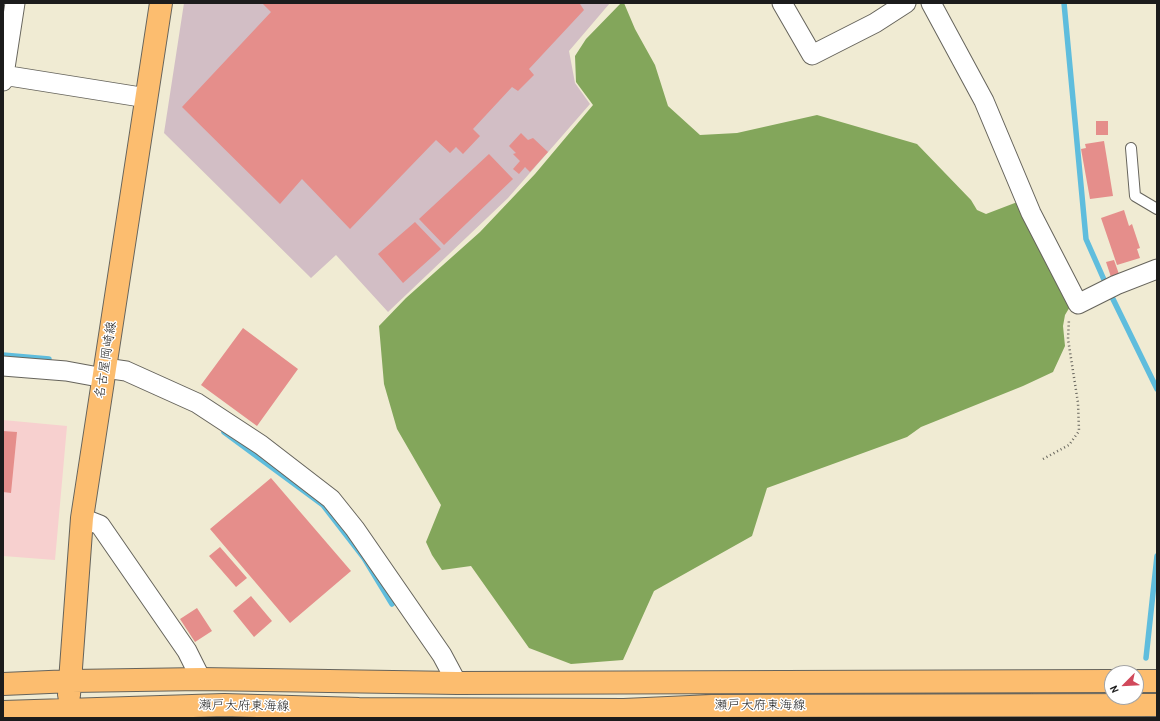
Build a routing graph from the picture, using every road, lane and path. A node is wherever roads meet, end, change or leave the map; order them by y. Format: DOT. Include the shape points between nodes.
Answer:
graph roads {
  1 [pos="16,3"];
  2 [pos="161,3"];
  3 [pos="782,3"];
  4 [pos="906,3"];
  5 [pos="931,3"];
  6 [pos="3,77"];
  7 [pos="147,98"];
  8 [pos="1131,148"];
  9 [pos="1157,209"];
  10 [pos="1157,269"];
  11 [pos="1078,304"];
  12 [pos="3,366"];
  13 [pos="104,373"];
  14 [pos="1044,459"];
  15 [pos="82,518"];
  16 [pos="201,679"];
  17 [pos="72,681"];
  18 [pos="1104,681"];
  19 [pos="1144,681"];
  20 [pos="1157,681"];
  21 [pos="673,682"];
  22 [pos="457,683"];
  23 [pos="3,684"];
  24 [pos="1157,705"];
  25 [pos="229,711"];
  26 [pos="3,712"];
  27 [pos="66,714"];
  28 [pos="481,714"];
  29 [pos="668,714"];
  1 -- 6 [label="street"];
  2 -- 7 [label="main road, 名古屋岡崎線"];
  3 -- 4 [label="street" via="812,55"];
  5 -- 11 [label="street" via="984,101 1031,213"];
  6 -- 7 [label="street"];
  7 -- 13 [label="main road, 名古屋岡崎線"];
  8 -- 9 [label="lane" via="1135,196"];
  10 -- 11 [label="street"];
  11 -- 14 [label="path" via="1073,310 1067,328 1078,403 1079,431 1069,444"];
  12 -- 13 [label="street"];
  13 -- 15 [label="main road, 名古屋岡崎線"];
  13 -- 22 [label="street" via="126,372 197,403 261,445 331,499 355,529 438,649"];
  15 -- 16 [label="street" via="100,525 187,651"];
  15 -- 17 [label="main road, 名古屋岡崎線"];
  16 -- 17 [label="main road, 瀬戸大府東海線"];
  16 -- 22 [label="main road, 瀬戸大府東海線"];
  17 -- 23 [label="main road, 瀬戸大府東海線"];
  17 -- 27 [label="main road, 名古屋岡崎線"];
  18 -- 21 [label="main road, 瀬戸大府東海線"];
  19 -- 20 [label="main road"];
  21 -- 22 [label="main road, 瀬戸大府東海線"];
  21 -- 29 [label="street"];
  24 -- 29 [label="main road, 瀬戸大府東海線" via="712,706"];
  25 -- 27 [label="main road, 瀬戸大府東海線" via="105,708"];
  25 -- 28 [label="main road, 瀬戸大府東海線"];
  26 -- 27 [label="main road, 瀬戸大府東海線"];
  28 -- 29 [label="main road, 瀬戸大府東海線"];
}
